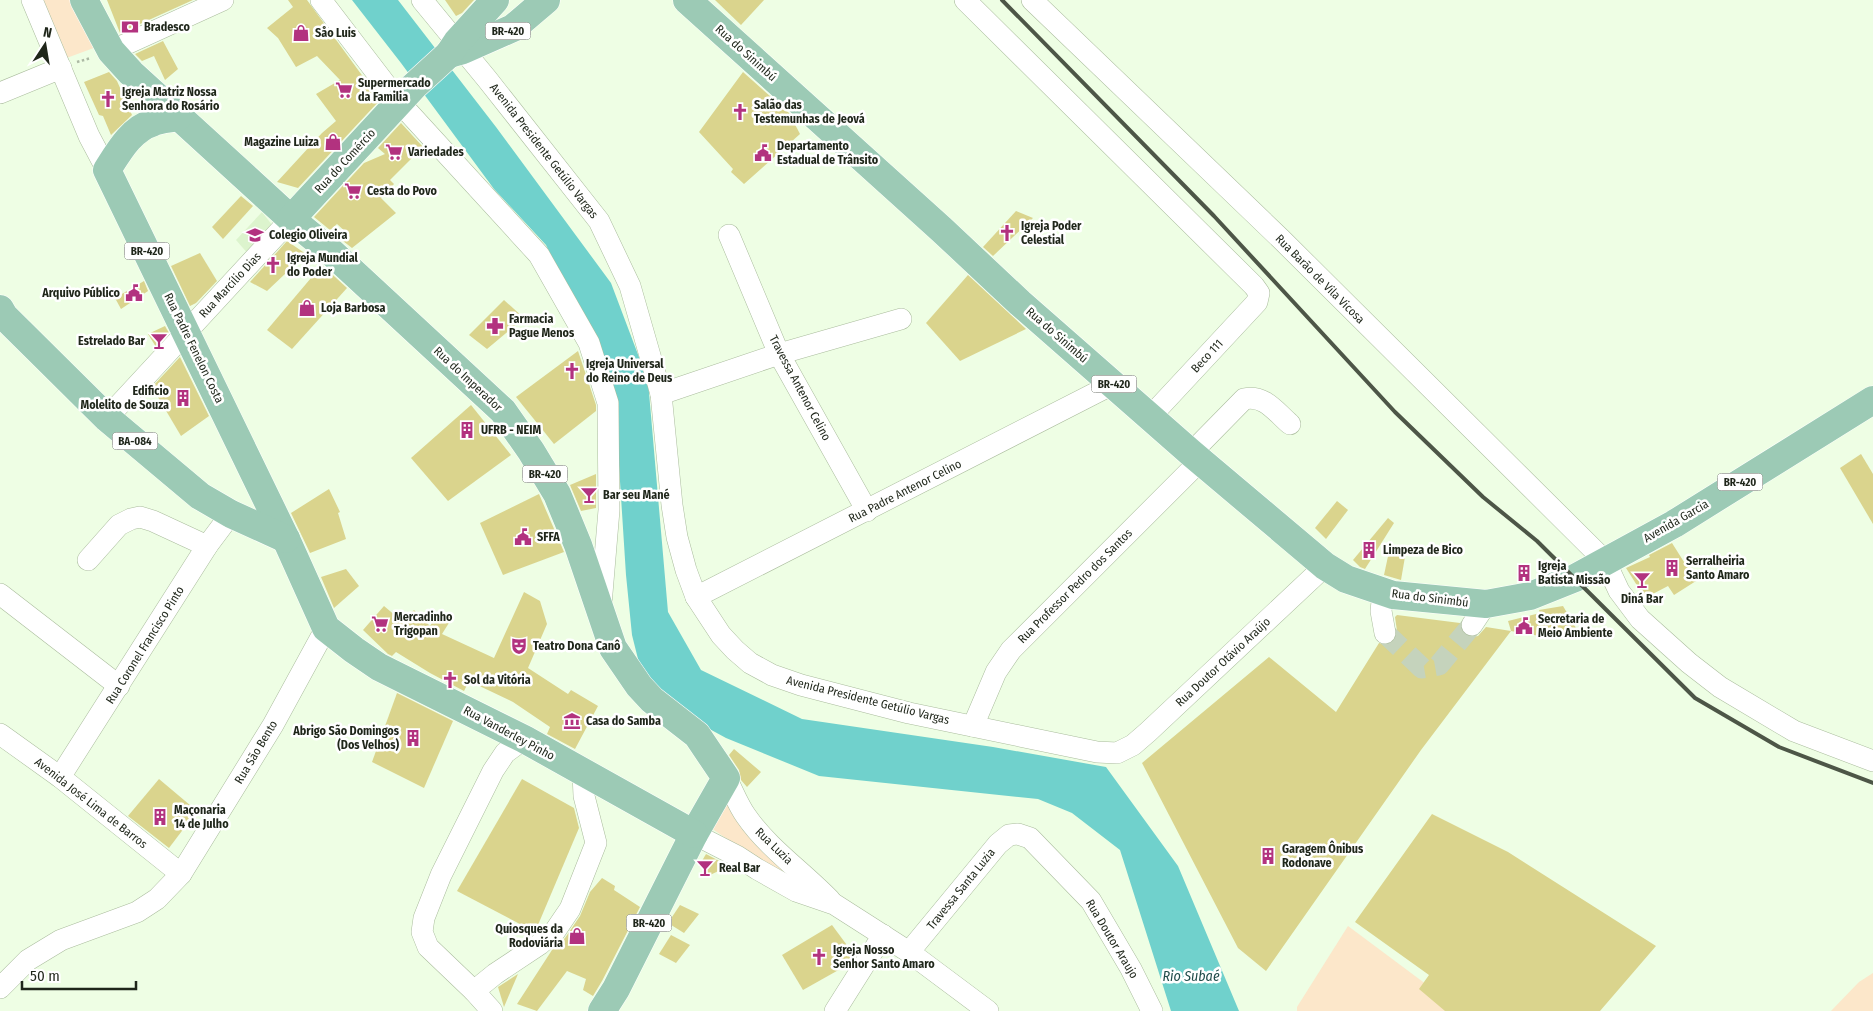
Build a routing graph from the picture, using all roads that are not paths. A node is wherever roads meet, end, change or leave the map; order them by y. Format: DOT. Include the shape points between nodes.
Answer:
graph roads {
  1 [pos="32,0"];
  2 [pos="84,0"];
  3 [pos="223,0"];
  4 [pos="321,0"];
  5 [pos="422,0"];
  6 [pos="546,0"];
  7 [pos="687,0"];
  8 [pos="965,0"];
  9 [pos="1032,0"];
  10 [pos="494,1"];
  11 [pos="513,28"];
  12 [pos="111,51"];
  13 [pos="454,51"];
  14 [pos="61,68"];
  15 [pos="0,93"];
  16 [pos="406,94"];
  17 [pos="178,117"];
  18 [pos="107,170"];
  19 [pos="291,219"];
  20 [pos="729,235"];
  21 [pos="1,312"];
  22 [pos="901,319"];
  23 [pos="186,332"];
  24 [pos="779,354"];
  25 [pos="1114,384"];
  26 [pos="660,394"];
  27 [pos="1873,400"];
  28 [pos="1150,417"];
  29 [pos="107,418"];
  30 [pos="1290,424"];
  31 [pos="1196,457"];
  32 [pos="867,511"];
  33 [pos="231,514"];
  34 [pos="286,539"];
  35 [pos="207,546"];
  36 [pos="88,560"];
  37 [pos="1605,561"];
  38 [pos="1325,566"];
  39 [pos="1383,592"];
  40 [pos="0,594"];
  41 [pos="696,597"];
  42 [pos="600,612"];
  43 [pos="326,628"];
  44 [pos="1385,633"];
  45 [pos="119,686"];
  46 [pos="973,726"];
  47 [pos="0,734"];
  48 [pos="524,739"];
  49 [pos="1117,753"];
  50 [pos="1873,761"];
  51 [pos="583,773"];
  52 [pos="60,777"];
  53 [pos="726,778"];
  54 [pos="694,834"];
  55 [pos="1018,834"];
  56 [pos="181,874"];
  57 [pos="834,904"];
  58 [pos="883,935"];
  59 [pos="910,952"];
  60 [pos="0,988"];
  61 [pos="474,990"];
  62 [pos="492,1011"];
  63 [pos="602,1011"];
  64 [pos="835,1011"];
  65 [pos="988,1011"];
  66 [pos="1152,1011"];
  1 -- 14 [label="street, Rua Padre Fenelon Costa"];
  2 -- 12 [label="main road, Rua do Imperador"];
  3 -- 12 [label="street"];
  4 -- 16 [label="street"];
  5 -- 13 [label="street, Avenida Presidente Getúlio Vargas"];
  6 -- 11 [label="main road, BR-420"];
  7 -- 25 [label="main road, Rua do Sinimbú / BR-420" via="1020,303"];
  8 -- 28 [label="street, Beco 111" via="1259,293 1258,302"];
  9 -- 37 [label="street, Rua Barão de Vila Vicosa" via="1281,239"];
  10 -- 11 [label="main road" via="492,11 496,19 501,25"];
  10 -- 13 [label="main road, BR-420"];
  11 -- 13 [label="main road, BR-420"];
  12 -- 17 [label="main road, Rua do Imperador"];
  13 -- 16 [label="main road, BR-420"];
  13 -- 26 [label="street, Avenida Presidente Getúlio Vargas" via="599,221 630,286"];
  14 -- 15 [label="street"];
  14 -- 18 [label="street, Rua Padre Fenelon Costa"];
  16 -- 19 [label="main road, Rua do Comércio / BR-420"];
  16 -- 42 [label="street" via="538,255 589,344 608,403 609,510"];
  17 -- 18 [label="main road" via="153,122 137,130"];
  17 -- 19 [label="main road, Rua do Imperador / BR-420"];
  18 -- 23 [label="main road, Rua Padre Fenelon Costa / BR-420"];
  19 -- 23 [label="street, Rua Marcílio Dias"];
  19 -- 42 [label="main road, Rua do Imperador / BR-420" via="503,411 557,494"];
  20 -- 24 [label="street, Travessa Antenor Celino"];
  21 -- 29 [label="main road, BA-084"];
  22 -- 24 [label="street"];
  23 -- 29 [label="street, Rua Marcílio Dias"];
  23 -- 34 [label="main road, Rua Padre Fenelon Costa / BR-420"];
  24 -- 26 [label="street"];
  24 -- 32 [label="street, Travessa Antenor Celino"];
  25 -- 28 [label="main road, Rua do Sinimbú / BR-420"];
  25 -- 32 [label="street, Rua Padre Antenor Celino"];
  26 -- 41 [label="street, Avenida Presidente Getúlio Vargas" via="677,537"];
  27 -- 37 [label="main road, Avenida Garcia / BR-420" via="1674,524"];
  28 -- 31 [label="main road, Rua do Sinimbú / BR-420"];
  29 -- 33 [label="main road, BA-084" via="200,496"];
  30 -- 31 [label="street, Rua Professor Pedro dos Santos" via="1263,400 1253,396 1244,399"];
  31 -- 38 [label="main road, Rua do Sinimbú / BR-420"];
  31 -- 46 [label="street, Rua Professor Pedro dos Santos" via="1011,650 996,672"];
  32 -- 41 [label="street, Rua Padre Antenor Celino"];
  33 -- 34 [label="main road, BA-084"];
  33 -- 35 [label="street, Rua Coronel Francisco Pinto"];
  34 -- 43 [label="main road, Rua Padre Fenelon Costa / BR-420"];
  35 -- 36 [label="street" via="140,517 119,525"];
  35 -- 45 [label="street, Rua Coronel Francisco Pinto"];
  37 -- 39 [label="main road, Rua do Sinimbú / BR-420" via="1553,588 1479,615"];
  37 -- 50 [label="street, Rua Barão de Vila Vicosa" via="1620,591 1640,619 1720,687 1794,731"];
  38 -- 39 [label="main road, Rua do Sinimbú / BR-420" via="1346,579"];
  38 -- 49 [label="street, Rua Doutor Otávio Araújo" via="1148,732"];
  39 -- 44 [label="street" via="1381,610"];
  40 -- 45 [label="street"];
  41 -- 46 [label="street, Avenida Presidente Getúlio Vargas" via="735,650 772,675 900,711"];
  42 -- 53 [label="main road, Rua do Imperador / BR-420" via="612,648 638,686 697,735"];
  43 -- 48 [label="main road, Rua Vanderley Pinho / BR-420" via="379,667"];
  43 -- 56 [label="street, Rua São Bento" via="273,725"];
  45 -- 52 [label="street, Rua Coronel Francisco Pinto"];
  46 -- 49 [label="street, Avenida Presidente Getúlio Vargas" via="1097,752"];
  47 -- 52 [label="street, Avenida José Lima de Barros"];
  48 -- 51 [label="main road, Rua Vanderley Pinho / BR-420"];
  48 -- 61 [label="street" via="505,753 494,771 441,875 424,918 422,932 428,947"];
  51 -- 54 [label="main road, Rua Vanderley Pinho / BR-420"];
  51 -- 61 [label="street" via="584,796 596,844 570,909 555,932"];
  52 -- 56 [label="street, Avenida José Lima de Barros"];
  53 -- 54 [label="main road, BR-420"];
  53 -- 57 [label="street, Rua Luzia" via="745,815 765,840"];
  54 -- 57 [label="street, Rua Luzia" via="796,891"];
  54 -- 63 [label="main road, BR-420"];
  55 -- 59 [label="street, Travessa Santa Luzia" via="1008,835 998,844"];
  55 -- 66 [label="street, Rua Doutor Araujo" via="1030,838 1041,848 1091,901"];
  56 -- 60 [label="street, Rua São Bento" via="157,899 136,912 61,940 28,960"];
  57 -- 58 [label="street, Rua Luzia"];
  58 -- 59 [label="street, Rua Luzia"];
  58 -- 64 [label="street"];
  59 -- 65 [label="street, Rua Luzia"];
  61 -- 62 [label="street"];
}
